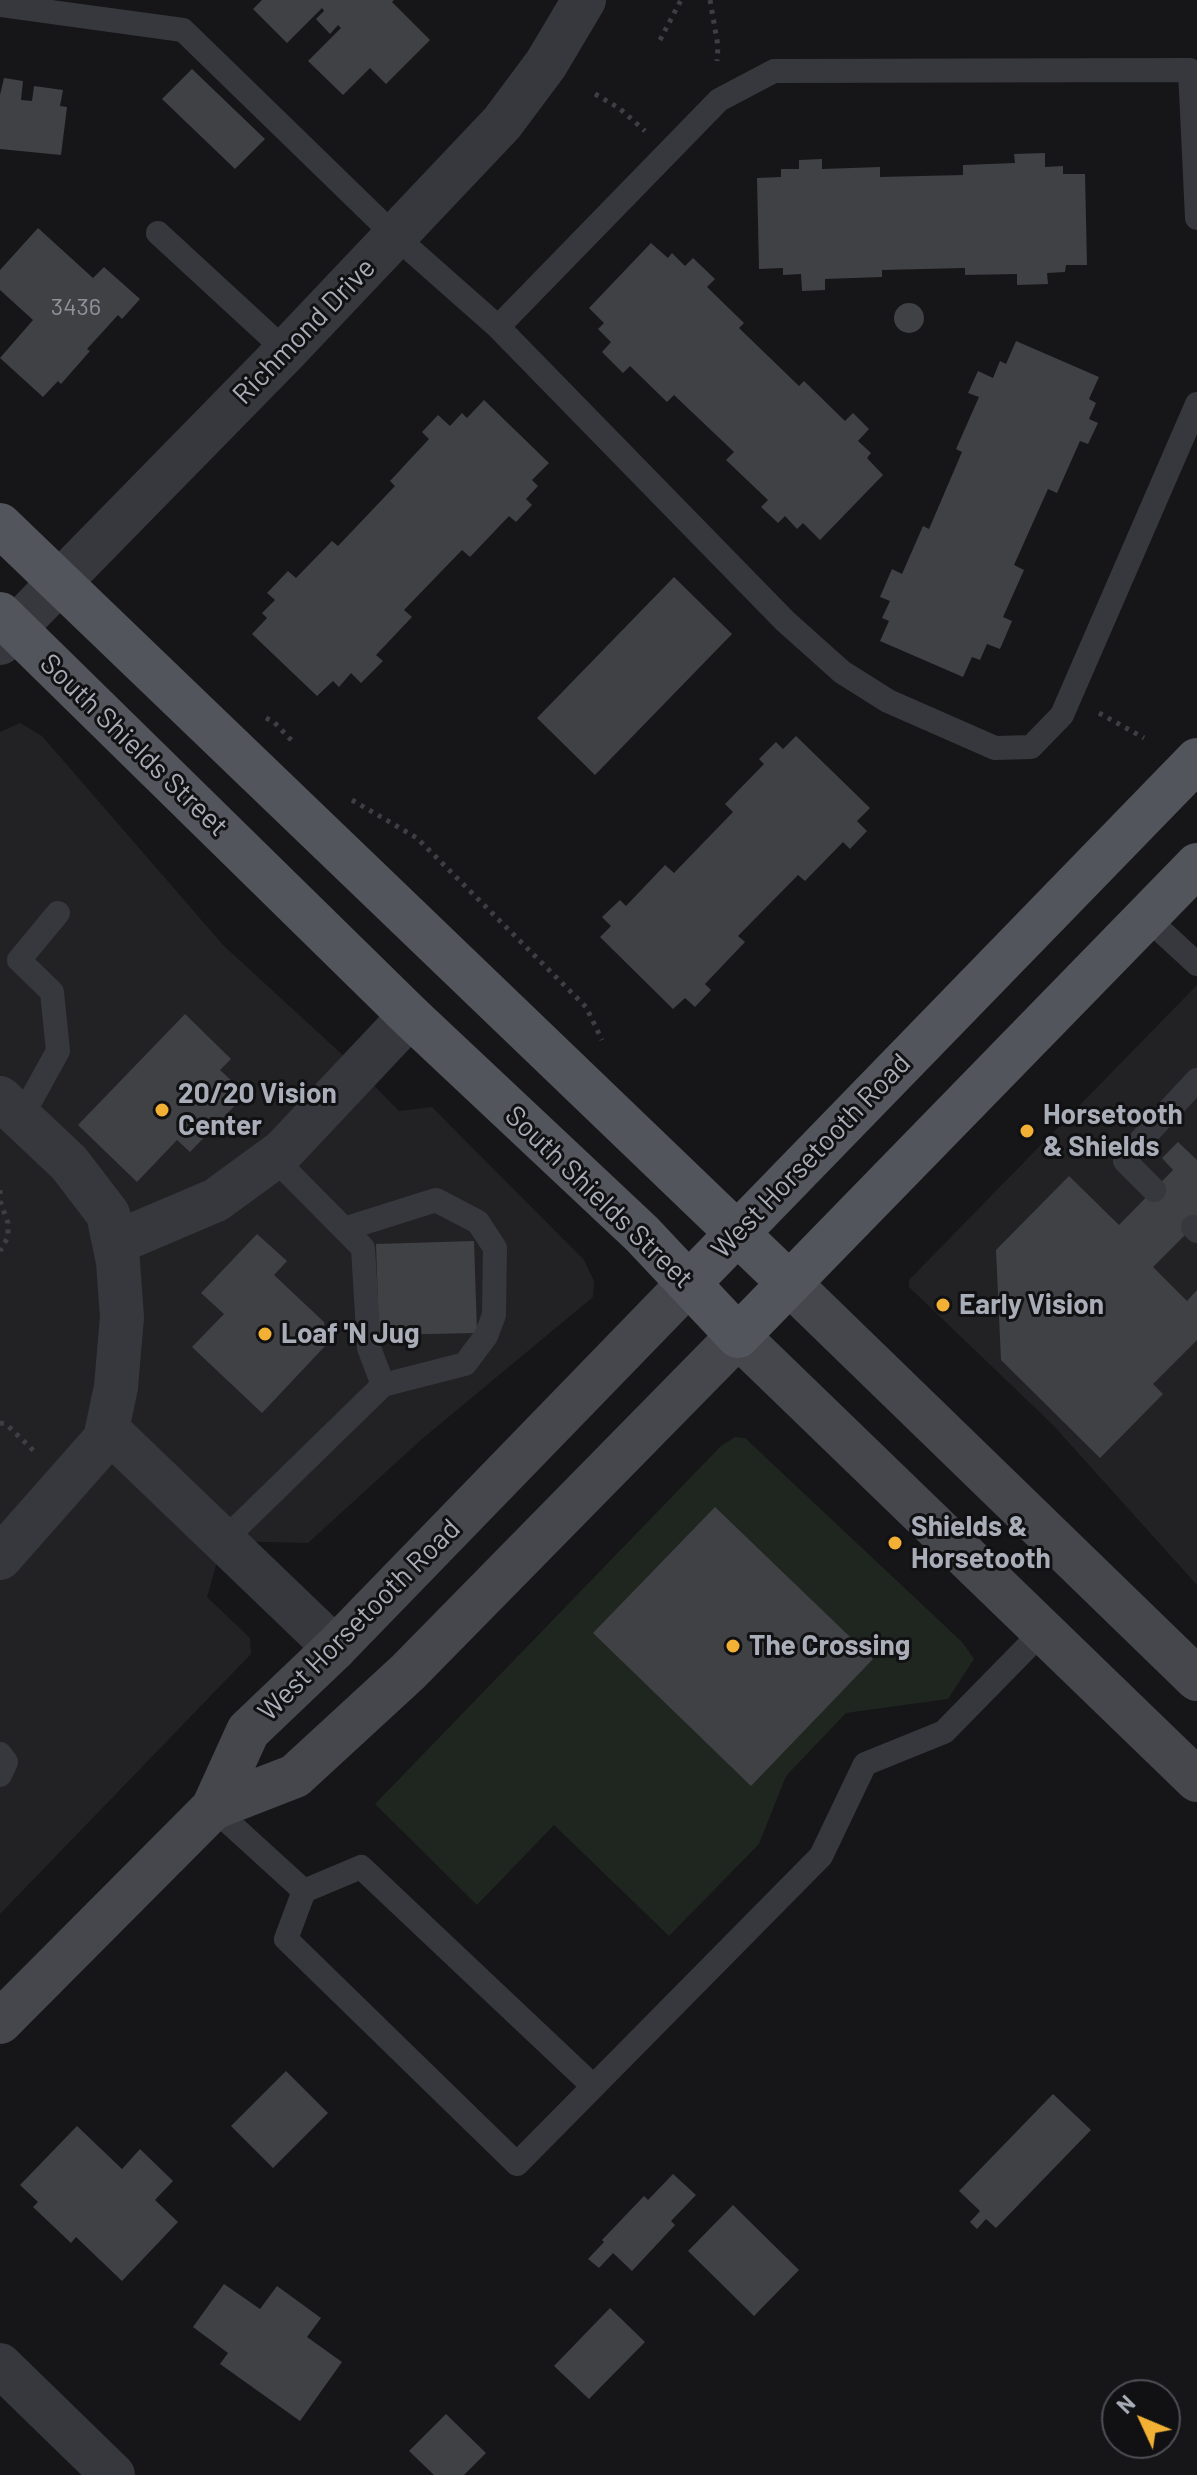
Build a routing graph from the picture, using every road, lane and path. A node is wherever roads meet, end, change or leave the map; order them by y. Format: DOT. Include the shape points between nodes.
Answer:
graph roads {
  1 [pos="584,0"];
  2 [pos="681,0"];
  3 [pos="710,0"];
  4 [pos="0,5"];
  5 [pos="660,40"];
  6 [pos="717,61"];
  7 [pos="595,94"];
  8 [pos="647,133"];
  9 [pos="1197,218"];
  10 [pos="158,233"];
  11 [pos="395,236"];
  12 [pos="498,327"];
  13 [pos="286,351"];
  14 [pos="1197,404"];
  15 [pos="0,525"];
  16 [pos="59,583"];
  17 [pos="5,628"];
  18 [pos="1070,697"];
  19 [pos="1144,738"];
  20 [pos="1197,760"];
  21 [pos="1197,865"];
  22 [pos="58,913"];
  23 [pos="1146,917"];
  24 [pos="1197,964"];
  25 [pos="410,1016"];
  26 [pos="1197,1080"];
  27 [pos="10,1108"];
  28 [pos="274,1158"];
  29 [pos="1154,1190"];
  30 [pos="0,1201"];
  31 [pos="344,1229"];
  32 [pos="734,1234"];
  33 [pos="115,1243"];
  34 [pos="0,1251"];
  35 [pos="689,1283"];
  36 [pos="789,1283"];
  37 [pos="738,1336"];
  38 [pos="383,1385"];
  39 [pos="0,1423"];
  40 [pos="107,1429"];
  41 [pos="36,1453"];
  42 [pos="223,1541"];
  43 [pos="0,1558"];
  44 [pos="1043,1631"];
  45 [pos="335,1648"];
  46 [pos="1197,1679"];
  47 [pos="0,1754"];
  48 [pos="0,1775"];
  49 [pos="1197,1780"];
  50 [pos="213,1808"];
  51 [pos="304,1891"];
  52 [pos="0,2022"];
  53 [pos="593,2086"];
  54 [pos="0,2365"];
  55 [pos="113,2475"];
  1 -- 11 [label="street, Richmond Drive" via="502,123"];
  2 -- 5 [label="path"];
  3 -- 6 [label="path"];
  4 -- 11 [label="lane" via="183,30"];
  7 -- 8 [label="path"];
  9 -- 12 [label="lane" via="1190,70 774,71 719,100"];
  10 -- 13 [label="lane"];
  11 -- 12 [label="lane"];
  11 -- 13 [label="street, Richmond Drive"];
  12 -- 18 [label="lane" via="785,621 842,672 888,701 995,748 1031,747 1062,715"];
  13 -- 16 [label="street, Richmond Drive"];
  14 -- 18 [label="lane"];
  15 -- 16 [label="main road"];
  16 -- 17 [label="street, Richmond Drive"];
  16 -- 32 [label="main road"];
  17 -- 25 [label="main road, South Shields Street"];
  18 -- 19 [label="path"];
  20 -- 32 [label="main road, West Horsetooth Road"];
  21 -- 23 [label="main road, West Horsetooth Road"];
  22 -- 27 [label="lane" via="19,960 52,992 58,1051"];
  23 -- 24 [label="lane"];
  23 -- 36 [label="main road, West Horsetooth Road"];
  25 -- 28 [label="street"];
  25 -- 35 [label="main road, South Shields Street"];
  26 -- 29 [label="lane" via="1125,1161"];
  27 -- 33 [label="street" via="69,1163 108,1214"];
  28 -- 31 [label="lane"];
  28 -- 33 [label="street" via="216,1200"];
  30 -- 34 [label="path" via="8,1237"];
  31 -- 38 [label="lane" via="363,1248 369,1348"];
  31 -- 38 [label="lane" via="436,1200 478,1222 495,1248 494,1315 465,1364"];
  32 -- 35 [label="main road, West Horsetooth Road"];
  32 -- 36 [label="main road"];
  33 -- 40 [label="street" via="122,1317"];
  35 -- 37 [label="main road, South Shields Street"];
  35 -- 45 [label="main road, West Horsetooth Road"];
  36 -- 37 [label="main road, West Horsetooth Road"];
  36 -- 46 [label="main road"];
  37 -- 44 [label="main road, South Shields Street"];
  37 -- 50 [label="main road, West Horsetooth Road" via="408,1672 295,1776"];
  38 -- 42 [label="lane"];
  39 -- 41 [label="path"];
  40 -- 42 [label="street"];
  40 -- 43 [label="street" via="105,1439"];
  42 -- 45 [label="street"];
  44 -- 49 [label="main road, South Shields Street"];
  44 -- 53 [label="lane" via="944,1732 865,1764 821,1856"];
  45 -- 50 [label="main road, West Horsetooth Road" via="248,1731"];
  47 -- 48 [label="lane" via="6,1762"];
  50 -- 51 [label="lane"];
  50 -- 52 [label="main road, West Horsetooth Road"];
  51 -- 53 [label="lane" via="361,1867"];
  51 -- 53 [label="lane" via="286,1939 517,2164"];
  54 -- 55 [label="street"];
}
